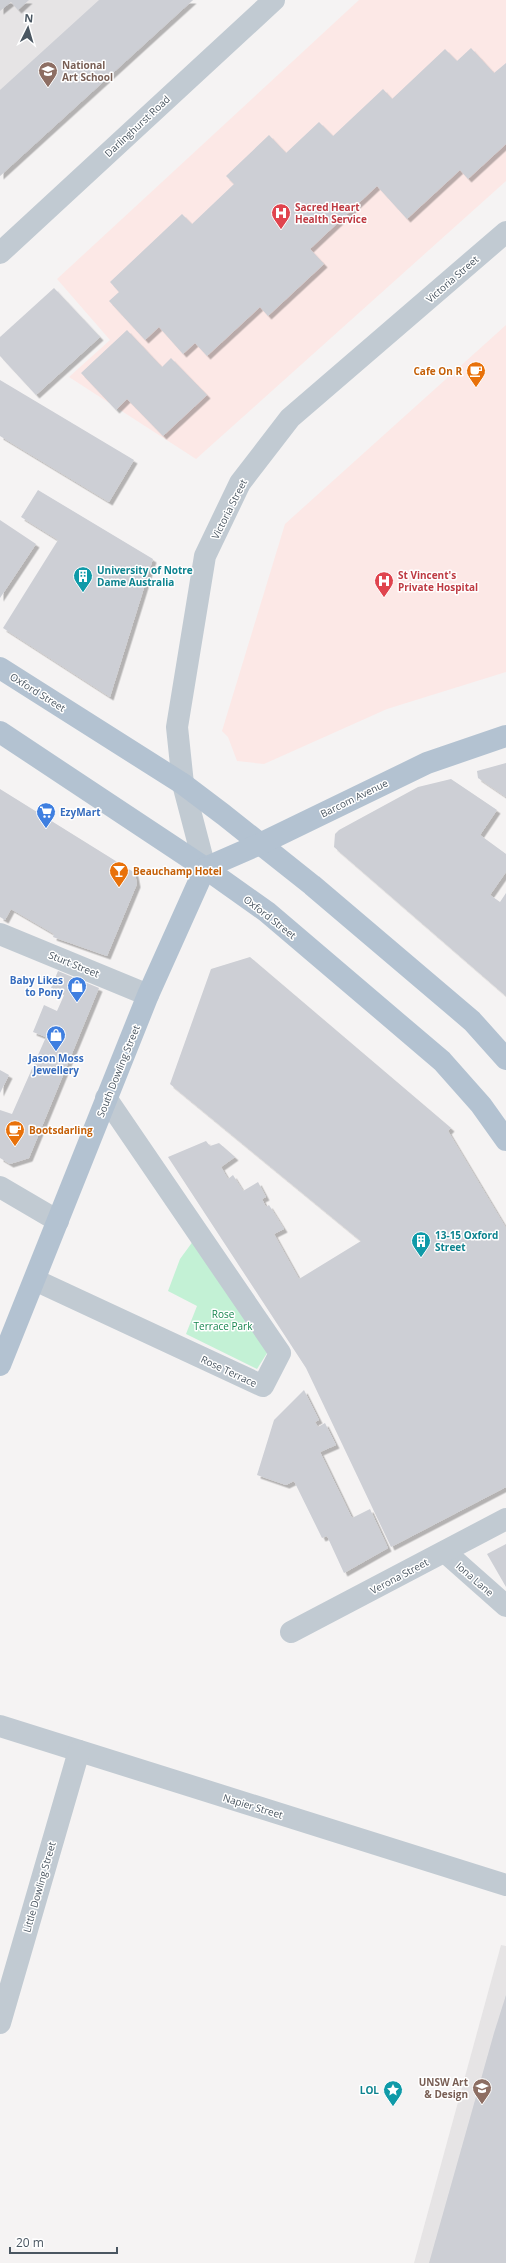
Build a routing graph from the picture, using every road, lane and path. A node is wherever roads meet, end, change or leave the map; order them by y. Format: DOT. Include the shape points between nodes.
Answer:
graph roads {
  1 [pos="274,0"];
  2 [pos="506,232"];
  3 [pos="0,252"];
  4 [pos="0,668"];
  5 [pos="0,732"];
  6 [pos="506,736"];
  7 [pos="183,784"];
  8 [pos="260,844"];
  9 [pos="206,868"];
  10 [pos="0,934"];
  11 [pos="148,995"];
  12 [pos="506,1059"];
  13 [pos="106,1098"];
  14 [pos="506,1140"];
  15 [pos="0,1187"];
  16 [pos="58,1221"];
  17 [pos="34,1280"];
  18 [pos="0,1365"];
  19 [pos="506,1519"];
  20 [pos="445,1552"];
  21 [pos="506,1606"];
  22 [pos="292,1632"];
  23 [pos="0,1726"];
  24 [pos="79,1751"];
  25 [pos="506,1885"];
  26 [pos="0,2023"];
  1 -- 3 [label="street, Darlinghurst Road"];
  2 -- 7 [label="street, Victoria Street" via="290,418 240,482 205,556 177,720"];
  4 -- 7 [label="main road, Oxford Street"];
  5 -- 9 [label="main road, Oxford Street"];
  6 -- 8 [label="main road, Barcom Avenue" via="426,763"];
  7 -- 8 [label="main road, Oxford Street"];
  7 -- 9 [label="street, Victoria Street"];
  8 -- 9 [label="main road, Barcom Avenue"];
  8 -- 12 [label="main road, Oxford Street" via="472,1021"];
  9 -- 11 [label="main road, South Dowling Street"];
  9 -- 14 [label="main road, Oxford Street" via="267,912 442,1061 481,1105"];
  10 -- 11 [label="street, Sturt Street"];
  11 -- 13 [label="main road, South Dowling Street"];
  13 -- 16 [label="main road, South Dowling Street"];
  13 -- 17 [label="street, Rose Terrace" via="280,1353 263,1386"];
  15 -- 16 [label="street"];
  16 -- 17 [label="main road, South Dowling Street"];
  17 -- 18 [label="main road, South Dowling Street"];
  19 -- 20 [label="street, Verona Street"];
  20 -- 21 [label="street, Iona Lane"];
  20 -- 22 [label="street, Verona Street"];
  23 -- 24 [label="street, Napier Street"];
  24 -- 25 [label="street, Napier Street"];
  24 -- 26 [label="street, Little Dowling Street"];
}
